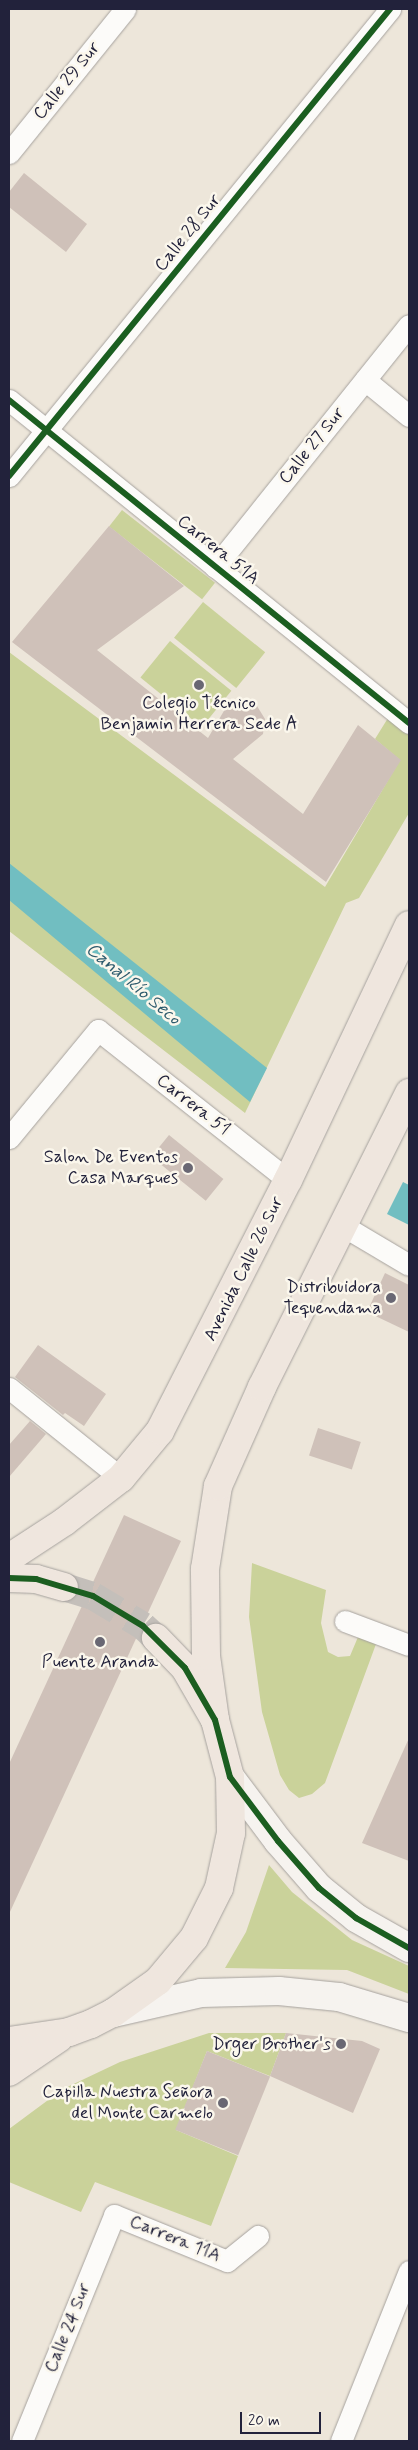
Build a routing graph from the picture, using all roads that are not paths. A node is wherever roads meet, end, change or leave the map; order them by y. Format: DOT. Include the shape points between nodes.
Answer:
graph roads {
  1 [pos="125,9"];
  2 [pos="390,9"];
  3 [pos="9,153"];
  4 [pos="409,325"];
  5 [pos="365,380"];
  6 [pos="9,400"];
  7 [pos="409,416"];
  8 [pos="46,430"];
  9 [pos="9,476"];
  10 [pos="215,566"];
  11 [pos="409,723"];
  12 [pos="409,925"];
  13 [pos="409,1093"];
  14 [pos="9,1138"];
  15 [pos="288,1180"];
  16 [pos="344,1227"];
  17 [pos="409,1265"];
  18 [pos="9,1388"];
  19 [pos="121,1478"];
  20 [pos="9,1558"];
  21 [pos="9,1578"];
  22 [pos="64,1587"];
  23 [pos="345,1620"];
  24 [pos="156,1638"];
  25 [pos="409,1645"];
  26 [pos="215,1720"];
  27 [pos="230,1777"];
  28 [pos="409,1948"];
  29 [pos="113,2013"];
  30 [pos="409,2018"];
  31 [pos="69,2032"];
  32 [pos="9,2041"];
  33 [pos="9,2072"];
  34 [pos="114,2215"];
  35 [pos="258,2236"];
  36 [pos="409,2271"];
  37 [pos="22,2441"];
  38 [pos="341,2441"];
  1 -- 3 [label="street, Calle 29 Sur"];
  2 -- 8 [label="street, Calle 28 Sur"];
  4 -- 5 [label="street, Calle 27 Sur"];
  5 -- 7 [label="street"];
  5 -- 10 [label="street, Calle 27 Sur"];
  6 -- 8 [label="street, Carrera 51A"];
  8 -- 9 [label="street, Calle 28 Sur"];
  8 -- 10 [label="street, Carrera 51A"];
  10 -- 11 [label="street, Carrera 51A"];
  12 -- 15 [label="main road, Avenida Calle 26 Sur"];
  13 -- 16 [label="main road"];
  14 -- 15 [label="street, Carrera 51" via="98,1030"];
  15 -- 19 [label="main road, Avenida Calle 26 Sur" via="160,1431"];
  16 -- 17 [label="street"];
  16 -- 26 [label="main road" via="262,1386 218,1486 205,1569 206,1656"];
  18 -- 19 [label="street"];
  19 -- 20 [label="main road, Avenida Calle 26 Sur" via="64,1522"];
  21 -- 22 [label="main road" via="36,1579"];
  23 -- 25 [label="street"];
  24 -- 26 [label="main road" via="185,1668"];
  26 -- 27 [label="main road"];
  27 -- 28 [label="main road" via="278,1841 320,1888 356,1918"];
  27 -- 29 [label="main road" via="231,1833 219,1888 194,1938 158,1981"];
  29 -- 30 [label="main road" via="201,1993 280,1991 339,1997"];
  29 -- 31 [label="main road"];
  31 -- 32 [label="main road"];
  31 -- 33 [label="main road"];
  34 -- 35 [label="street, Carrera 11A" via="227,2261"];
  34 -- 37 [label="street, Calle 24 Sur"];
  36 -- 38 [label="street"];
}
